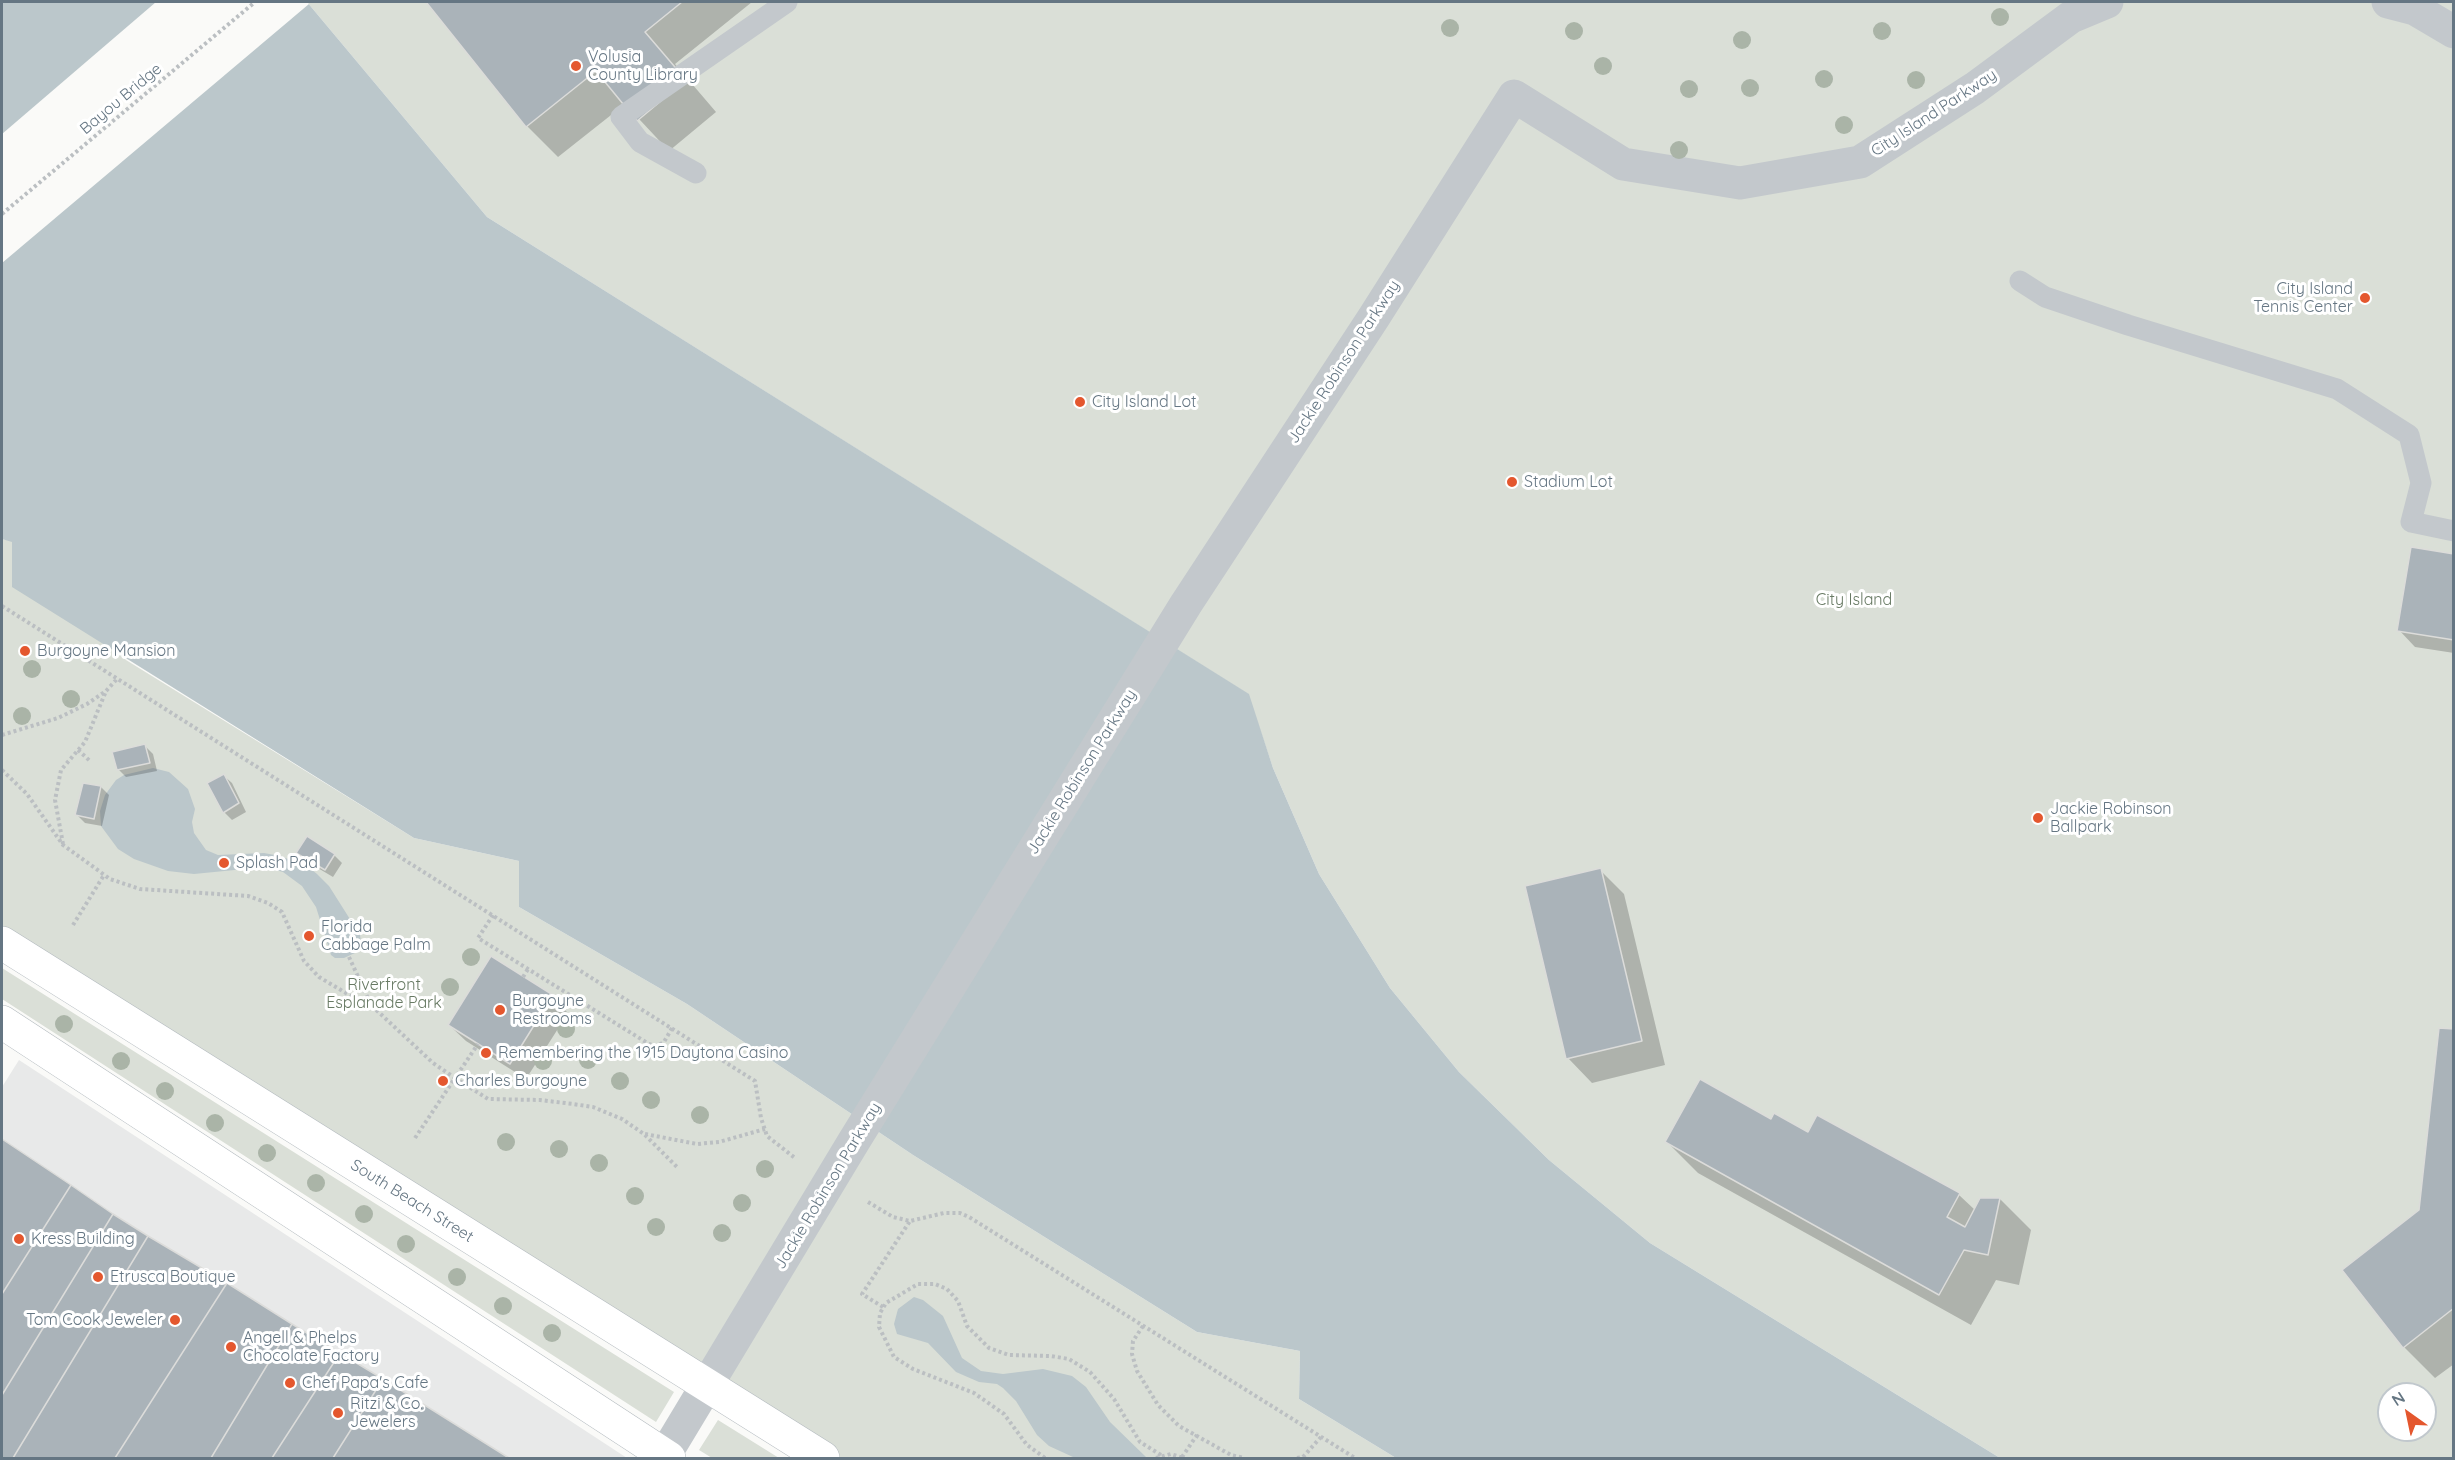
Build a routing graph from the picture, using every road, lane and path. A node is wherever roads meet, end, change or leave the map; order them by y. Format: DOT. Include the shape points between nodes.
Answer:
graph roads {
  1 [pos="255,2"];
  2 [pos="787,2"];
  3 [pos="2107,2"];
  4 [pos="2388,2"];
  5 [pos="2454,32"];
  6 [pos="1514,96"];
  7 [pos="696,173"];
  8 [pos="2,214"];
  9 [pos="2020,282"];
  10 [pos="2454,531"];
  11 [pos="2,606"];
  12 [pos="117,679"];
  13 [pos="106,691"];
  14 [pos="2,735"];
  15 [pos="78,750"];
  16 [pos="90,761"];
  17 [pos="2,770"];
  18 [pos="63,845"];
  19 [pos="104,875"];
  20 [pos="493,915"];
  21 [pos="73,925"];
  22 [pos="2,943"];
  23 [pos="349,957"];
  24 [pos="528,969"];
  25 [pos="523,977"];
  26 [pos="371,1005"];
  27 [pos="672,1028"];
  28 [pos="5,1031"];
  29 [pos="478,1044"];
  30 [pos="455,1078"];
  31 [pos="765,1129"];
  32 [pos="644,1134"];
  33 [pos="415,1138"];
  34 [pos="795,1158"];
  35 [pos="676,1167"];
  36 [pos="868,1202"];
  37 [pos="910,1221"];
  38 [pos="883,1307"];
  39 [pos="1143,1326"];
  40 [pos="708,1386"];
  41 [pos="1197,1435"];
  42 [pos="1321,1437"];
  43 [pos="1159,1457"];
  44 [pos="666,1458"];
  45 [pos="823,1458"];
  46 [pos="1045,1458"];
  47 [pos="1182,1458"];
  48 [pos="1244,1458"];
  49 [pos="1298,1458"];
  50 [pos="1355,1458"];
  1 -- 8 [label="path, Bayou Bridge"];
  2 -- 7 [label="lane" via="621,117 640,142"];
  3 -- 6 [label="street, City Island Parkway" via="2071,17 1975,88 1860,162 1740,183 1623,164"];
  4 -- 5 [label="street" via="2415,9"];
  6 -- 40 [label="street, Jackie Robinson Parkway" via="1186,604 854,1141"];
  9 -- 10 [label="lane" via="2045,297 2118,322 2337,389 2409,435 2421,483 2411,522"];
  11 -- 12 [label="path"];
  12 -- 13 [label="path"];
  12 -- 20 [label="path"];
  13 -- 14 [label="path" via="58,718"];
  13 -- 15 [label="path" via="101,710"];
  15 -- 16 [label="path"];
  15 -- 18 [label="path" via="61,770 55,800"];
  17 -- 18 [label="path" via="27,794"];
  18 -- 19 [label="path"];
  19 -- 21 [label="path"];
  19 -- 26 [label="path" via="140,889 248,896 268,903 282,912 304,961 319,977"];
  20 -- 24 [label="path" via="478,938"];
  20 -- 27 [label="path"];
  22 -- 40 [label="street, South Beach Street"];
  23 -- 26 [label="path"];
  24 -- 25 [label="path"];
  24 -- 27 [label="path" via="649,1044 657,1046 664,1042"];
  26 -- 30 [label="path" via="416,1049"];
  27 -- 31 [label="path" via="755,1081"];
  28 -- 44 [label="street"];
  29 -- 30 [label="path"];
  30 -- 32 [label="path" via="488,1099 593,1107"];
  30 -- 33 [label="path"];
  31 -- 32 [label="path" via="697,1144"];
  31 -- 34 [label="path" via="777,1146"];
  32 -- 35 [label="path"];
  36 -- 37 [label="path"];
  37 -- 38 [label="path" via="862,1294"];
  37 -- 39 [label="path" via="944,1213 969,1217"];
  38 -- 43 [label="path" via="895,1295 918,1284 947,1289 958,1301 967,1326 988,1348 1009,1355 1069,1359 1090,1372 1114,1399 1140,1442"];
  38 -- 46 [label="path" via="879,1328 902,1364 974,1393 1004,1414 1027,1445"];
  39 -- 41 [label="path" via="1133,1341 1137,1371 1168,1417"];
  39 -- 42 [label="path"];
  40 -- 44 [label="street, Jackie Robinson Parkway"];
  40 -- 45 [label="street, South Beach Street"];
  41 -- 47 [label="path"];
  41 -- 48 [label="path"];
  42 -- 49 [label="path"];
  42 -- 50 [label="path"];
  43 -- 47 [label="path" via="1171,1454"];
}
